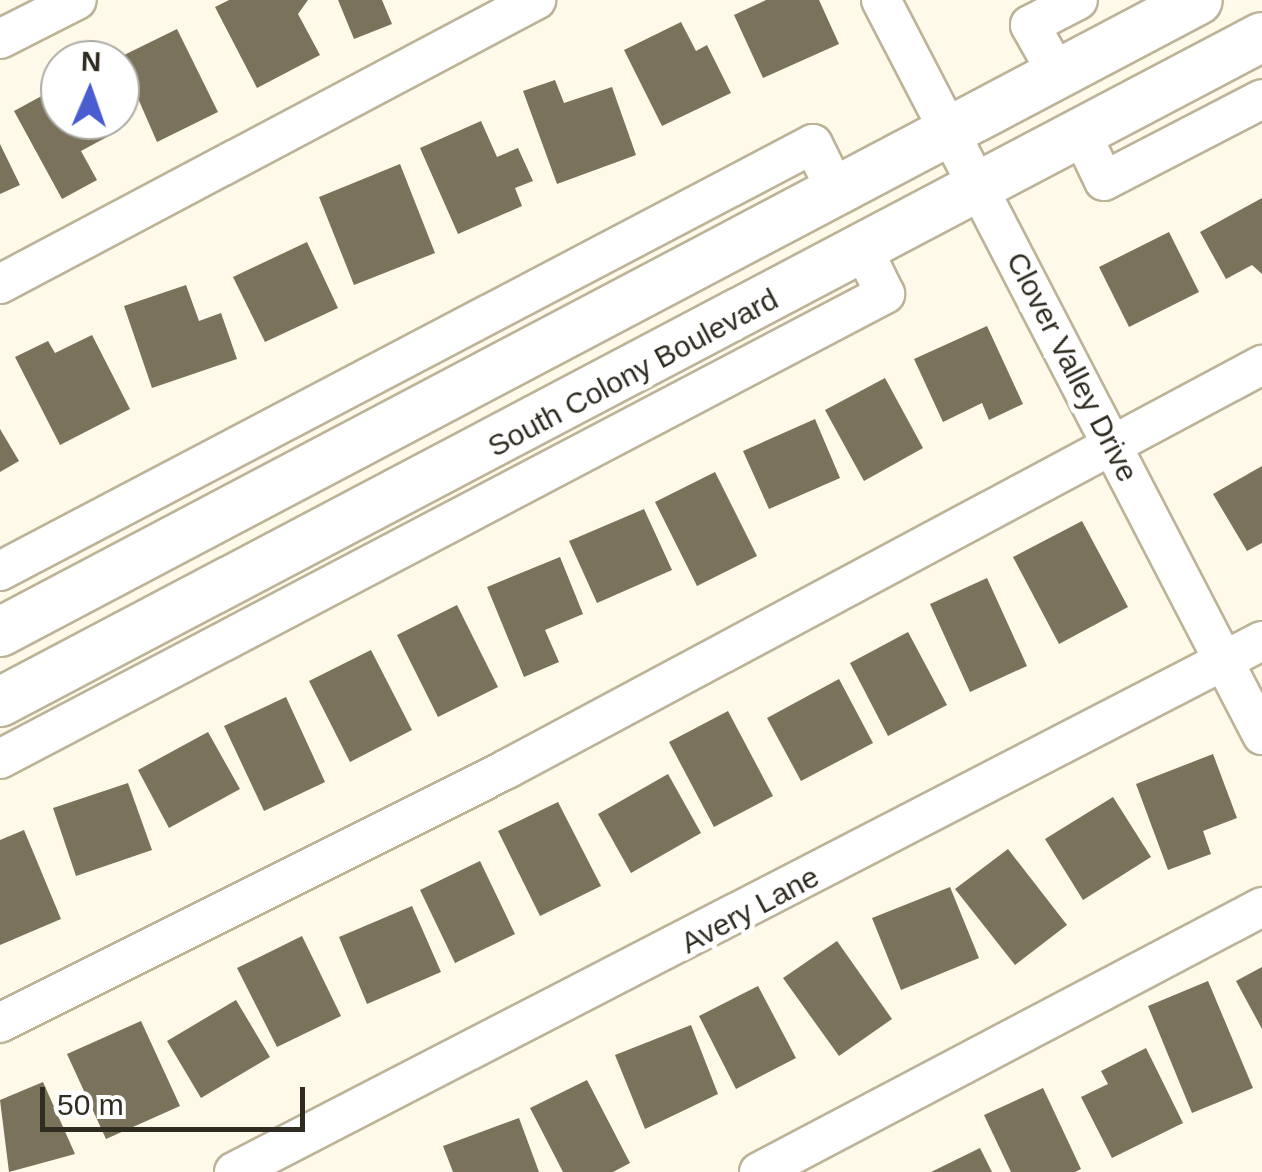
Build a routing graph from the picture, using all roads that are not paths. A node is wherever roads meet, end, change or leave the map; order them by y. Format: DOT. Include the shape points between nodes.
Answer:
graph roads {
  1 [pos="76,0"];
  2 [pos="536,0"];
  3 [pos="881,0"];
  4 [pos="1078,0"];
  5 [pos="1198,0"];
  6 [pos="1262,36"];
  7 [pos="0,40"];
  8 [pos="1057,73"];
  9 [pos="1262,98"];
  10 [pos="949,129"];
  11 [pos="1080,131"];
  12 [pos="978,184"];
  13 [pos="834,189"];
  14 [pos="864,251"];
  15 [pos="0,284"];
  16 [pos="1262,365"];
  17 [pos="1111,442"];
  18 [pos="0,571"];
  19 [pos="0,632"];
  20 [pos="1262,641"];
  21 [pos="1223,662"];
  22 [pos="0,702"];
  23 [pos="1262,735"];
  24 [pos="0,759"];
  25 [pos="1262,907"];
  26 [pos="0,1023"];
  27 [pos="234,1172"];
  28 [pos="759,1172"];
  1 -- 7 [label="street"];
  2 -- 15 [label="street"];
  3 -- 10 [label="street, Clover Valley Drive"];
  4 -- 8 [label="street" via="1030,24"];
  5 -- 8 [label="main road"];
  6 -- 11 [label="main road, South Colony Boulevard"];
  8 -- 10 [label="main road"];
  9 -- 11 [label="street" via="1104,181"];
  10 -- 12 [label="street, Clover Valley Drive"];
  10 -- 13 [label="main road"];
  11 -- 12 [label="main road, South Colony Boulevard"];
  12 -- 14 [label="main road, South Colony Boulevard"];
  12 -- 17 [label="street, Clover Valley Drive"];
  13 -- 18 [label="street" via="813,144"];
  13 -- 19 [label="main road"];
  14 -- 22 [label="main road, South Colony Boulevard"];
  14 -- 24 [label="street" via="886,294"];
  16 -- 17 [label="street"];
  17 -- 21 [label="street, Clover Valley Drive"];
  17 -- 26 [label="street" via="505,770"];
  20 -- 21 [label="street, Avery Lane"];
  21 -- 23 [label="street, Clover Valley Drive"];
  21 -- 27 [label="street, Avery Lane"];
  25 -- 28 [label="street"];
}
